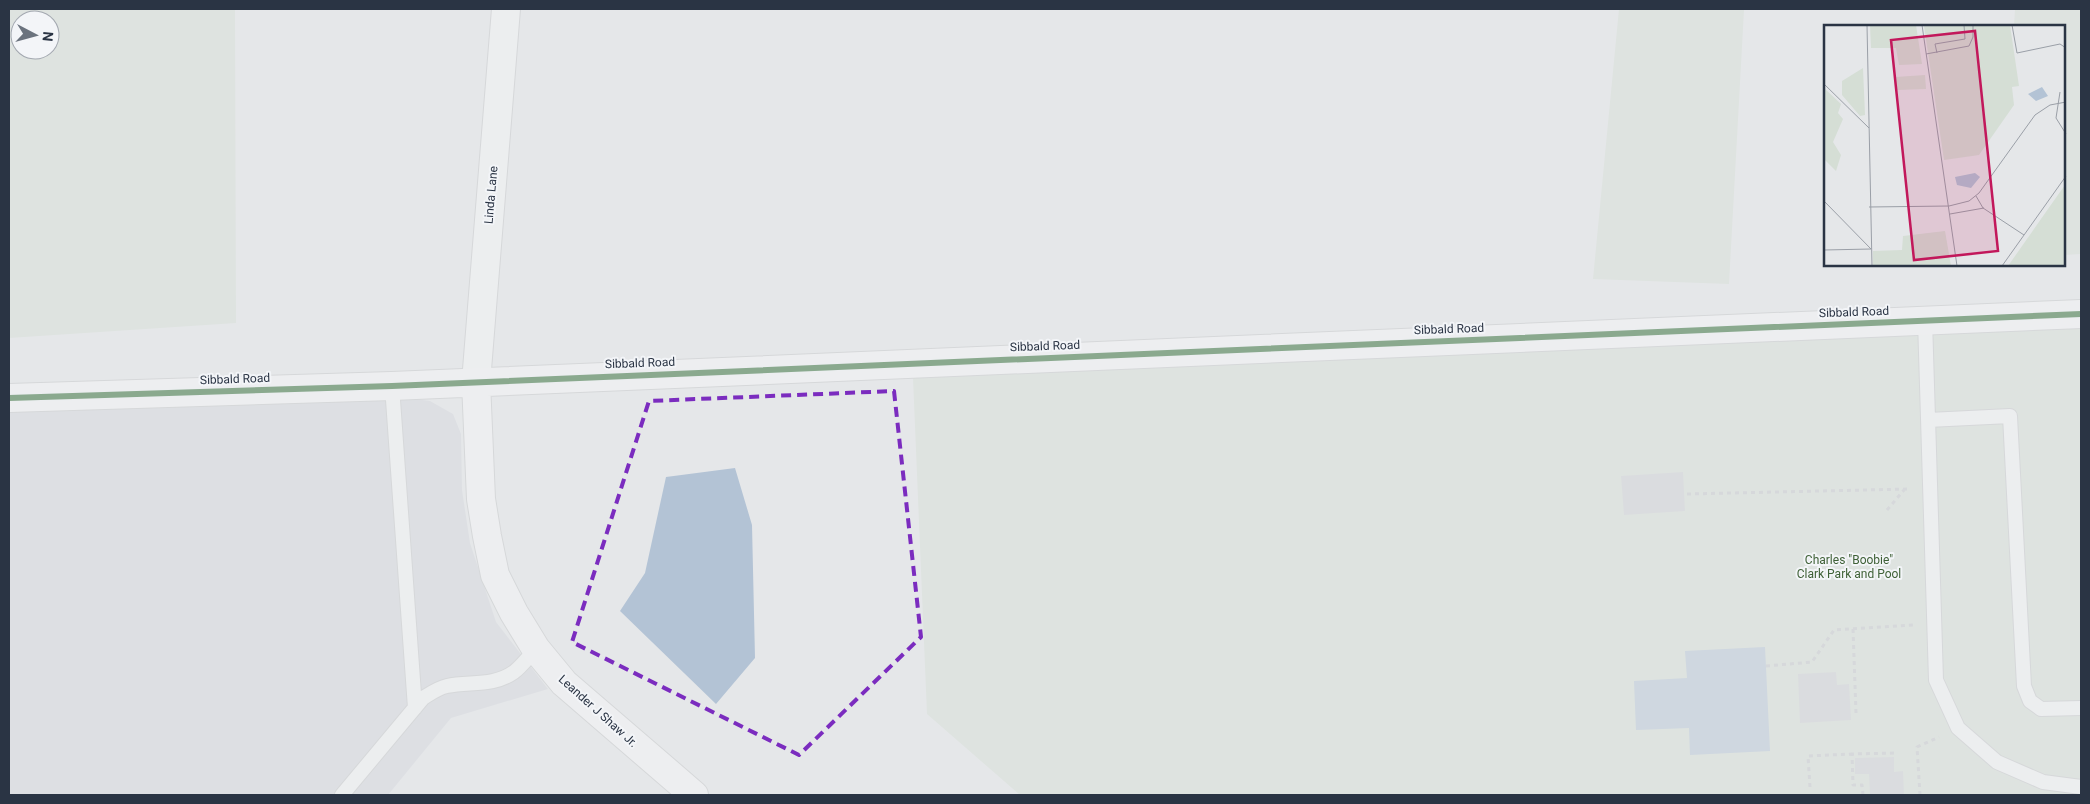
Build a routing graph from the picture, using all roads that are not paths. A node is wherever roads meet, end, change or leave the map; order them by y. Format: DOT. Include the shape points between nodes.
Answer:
graph roads {
  1 [pos="506,9"];
  2 [pos="2081,314"];
  3 [pos="1924,320"];
  4 [pos="476,382"];
  5 [pos="392,386"];
  6 [pos="9,398"];
  7 [pos="1928,420"];
  8 [pos="536,649"];
  9 [pos="415,708"];
  10 [pos="2081,708"];
  11 [pos="2081,787"];
  12 [pos="342,795"];
  13 [pos="694,795"];
  1 -- 4 [label="street, Linda Lane"];
  2 -- 3 [label="street, Sibbald Road"];
  3 -- 4 [label="street, Sibbald Road"];
  3 -- 7 [label="lane"];
  4 -- 5 [label="street, Sibbald Road"];
  4 -- 8 [label="street, Leander J Shaw Jr." via="481,499 495,575"];
  5 -- 6 [label="street, Sibbald Road"];
  5 -- 9 [label="lane"];
  7 -- 10 [label="lane" via="2010,416 2024,686 2030,701 2041,709"];
  7 -- 11 [label="lane" via="1936,680 1958,728 1997,762 2043,782"];
  8 -- 9 [label="lane" via="514,672 496,680 448,686 430,694"];
  8 -- 13 [label="street, Leander J Shaw Jr." via="564,683"];
  9 -- 12 [label="lane"];
}
